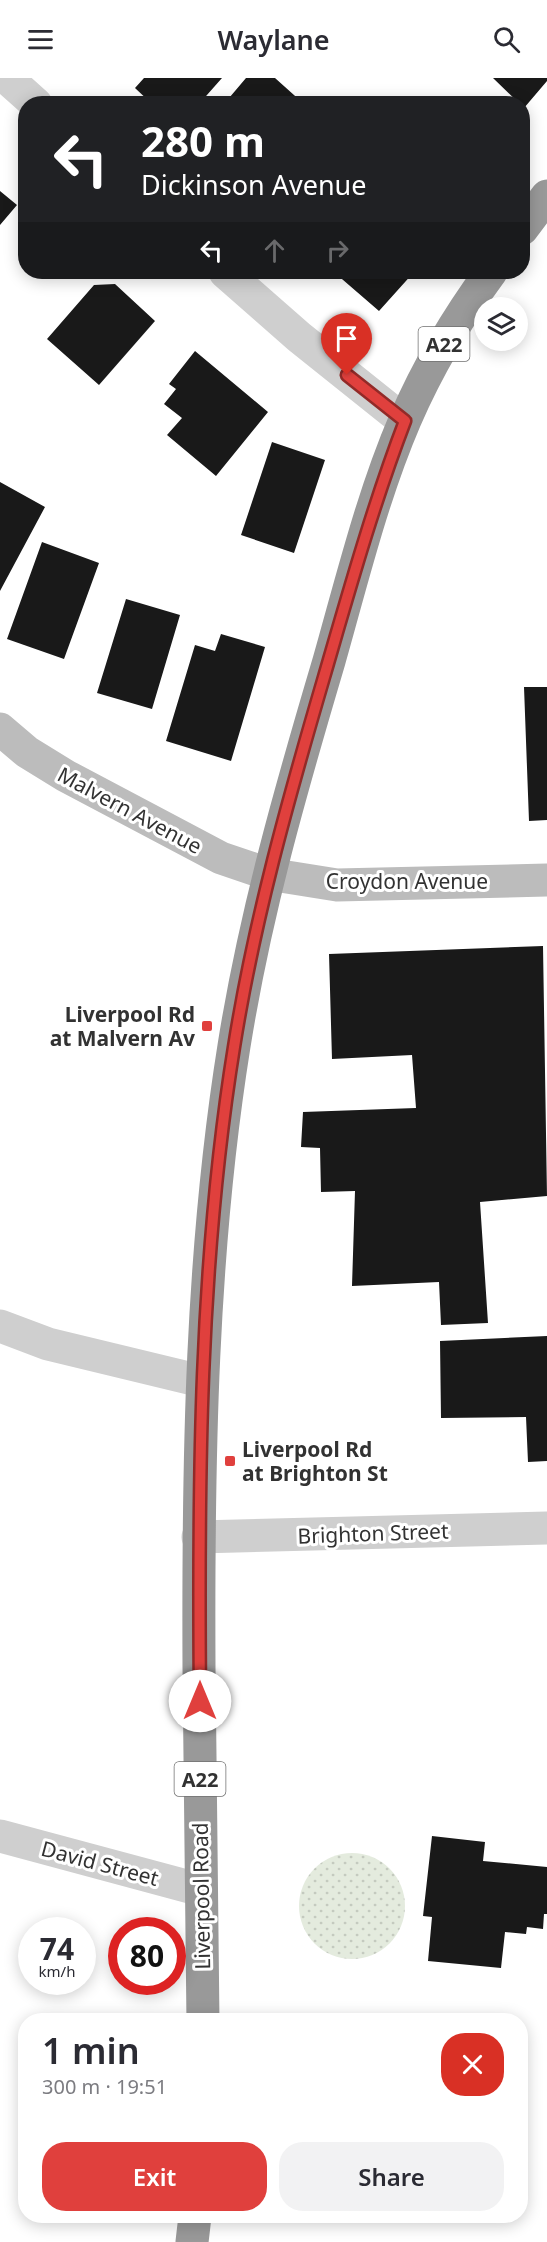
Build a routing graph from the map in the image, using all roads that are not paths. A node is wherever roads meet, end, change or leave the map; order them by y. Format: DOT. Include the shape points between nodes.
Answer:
graph roads {
  1 [pos="7,78"];
  2 [pos="27,96"];
  3 [pos="547,196"];
  4 [pos="530,218"];
  5 [pos="233,279"];
  6 [pos="486,279"];
  7 [pos="405,421"];
  8 [pos="0,729"];
  9 [pos="268,874"];
  10 [pos="547,880"];
  11 [pos="0,1326"];
  12 [pos="201,1381"];
  13 [pos="547,1528"];
  14 [pos="198,1537"];
  15 [pos="0,1836"];
  16 [pos="201,1890"];
  17 [pos="203,2013"];
  18 [pos="194,2223"];
  19 [pos="192,2242"];
  1 -- 2 [label="street"];
  3 -- 4 [label="highway"];
  5 -- 7 [label="street"];
  6 -- 7 [label="highway, Liverpool Road / A22" via="435,358"];
  7 -- 9 [label="highway, Liverpool Road / A22" via="378,492"];
  8 -- 9 [label="street, Malvern Avenue" via="27,752 66,776 221,858"];
  9 -- 10 [label="street, Croydon Avenue" via="337,885"];
  9 -- 12 [label="highway, Liverpool Road / A22" via="234,1048 214,1213"];
  11 -- 12 [label="street" via="48,1344"];
  12 -- 14 [label="highway, Liverpool Road / A22"];
  13 -- 14 [label="street, Brighton Street"];
  14 -- 16 [label="highway, Liverpool Road / A22"];
  15 -- 16 [label="street, David Street"];
  16 -- 17 [label="highway, Liverpool Road / A22"];
  18 -- 19 [label="highway"];
}
